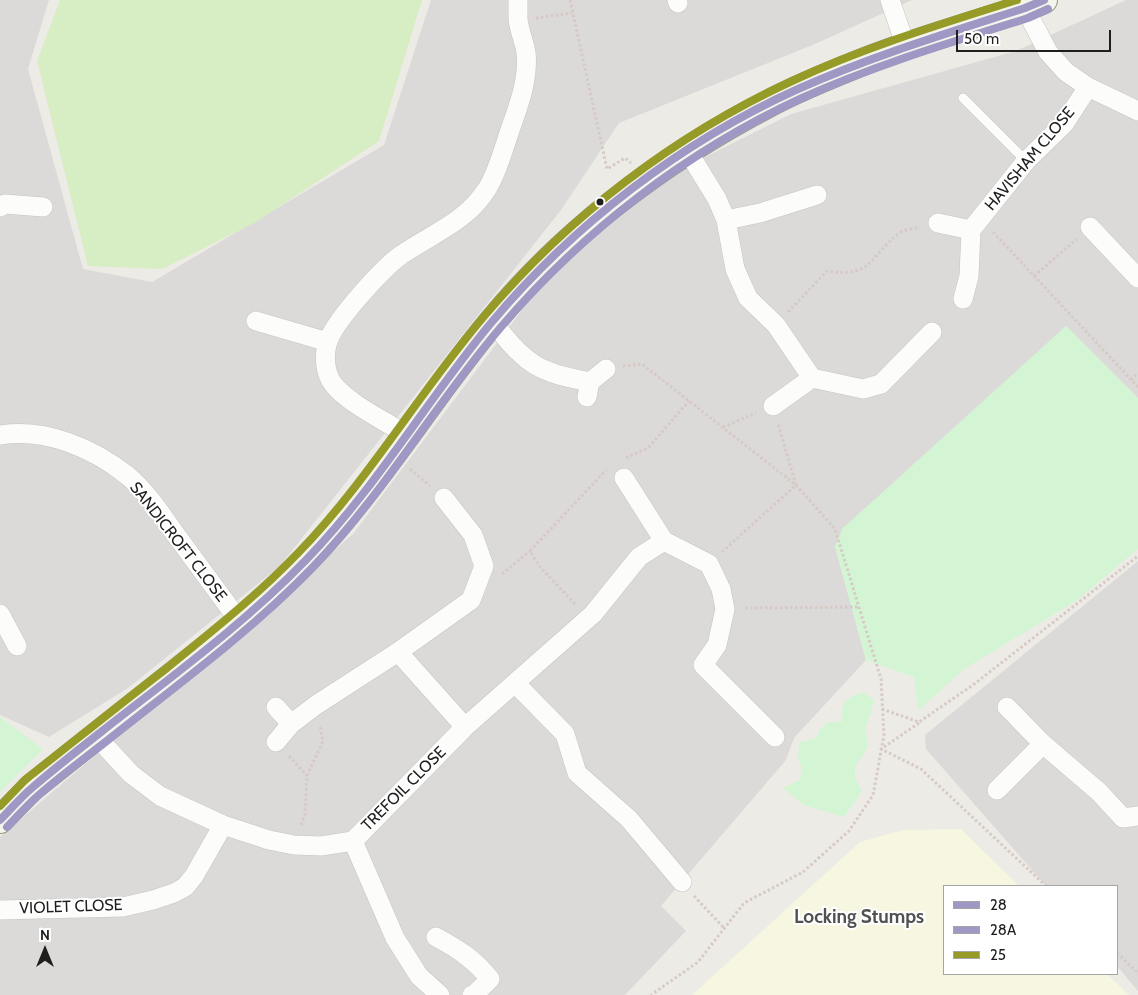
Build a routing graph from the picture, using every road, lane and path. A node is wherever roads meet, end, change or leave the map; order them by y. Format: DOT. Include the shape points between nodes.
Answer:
graph roads {
  1 [pos="518,0"];
  2 [pos="570,0"];
  3 [pos="890,0"];
  4 [pos="1034,4"];
  5 [pos="572,13"];
  6 [pos="518,20"];
  7 [pos="906,47"];
  8 [pos="1088,87"];
  9 [pos="962,98"];
  10 [pos="1138,111"];
  11 [pos="687,150"];
  12 [pos="1026,161"];
  13 [pos="634,166"];
  14 [pos="817,196"];
  15 [pos="43,206"];
  16 [pos="0,207"];
  17 [pos="726,220"];
  18 [pos="938,223"];
  19 [pos="976,224"];
  20 [pos="1090,227"];
  21 [pos="1034,276"];
  22 [pos="1138,278"];
  23 [pos="962,299"];
  24 [pos="256,321"];
  25 [pos="492,321"];
  26 [pos="776,325"];
  27 [pos="932,332"];
  28 [pos="328,342"];
  29 [pos="606,369"];
  30 [pos="1138,373"];
  31 [pos="812,378"];
  32 [pos="1131,380"];
  33 [pos="1138,387"];
  34 [pos="689,401"];
  35 [pos="773,406"];
  36 [pos="722,427"];
  37 [pos="0,435"];
  38 [pos="400,445"];
  39 [pos="617,468"];
  40 [pos="796,485"];
  41 [pos="444,498"];
  42 [pos="664,541"];
  43 [pos="1138,556"];
  44 [pos="709,564"];
  45 [pos="859,607"];
  46 [pos="725,608"];
  47 [pos="0,614"];
  48 [pos="589,618"];
  49 [pos="240,622"];
  50 [pos="18,646"];
  51 [pos="398,652"];
  52 [pos="515,683"];
  53 [pos="316,705"];
  54 [pos="276,707"];
  55 [pos="1006,707"];
  56 [pos="882,710"];
  57 [pos="919,722"];
  58 [pos="291,724"];
  59 [pos="465,728"];
  60 [pos="95,735"];
  61 [pos="775,737"];
  62 [pos="276,742"];
  63 [pos="1043,744"];
  64 [pos="881,748"];
  65 [pos="307,776"];
  66 [pos="997,790"];
  67 [pos="1138,816"];
  68 [pos="0,820"];
  69 [pos="223,825"];
  70 [pos="354,840"];
  71 [pos="294,845"];
  72 [pos="682,882"];
  73 [pos="1045,885"];
  74 [pos="0,910"];
  75 [pos="724,928"];
  76 [pos="436,937"];
  77 [pos="1118,954"];
  78 [pos="1138,972"];
  79 [pos="440,995"];
  80 [pos="472,995"];
  81 [pos="651,995"];
  1 -- 6 [label="street"];
  2 -- 5 [label="path"];
  3 -- 7 [label="street"];
  4 -- 7 [label="street"];
  4 -- 8 [label="street" via="1048,52 1066,72"];
  5 -- 6 [label="path"];
  5 -- 13 [label="path" via="607,169 625,158"];
  6 -- 28 [label="street" via="526,52 524,89 488,188 471,209 380,273 335,327"];
  7 -- 11 [label="street" via="772,102"];
  8 -- 10 [label="street"];
  8 -- 12 [label="street, HAVISHAM CLOSE" via="1064,124"];
  9 -- 12 [label="lane"];
  11 -- 17 [label="street"];
  11 -- 25 [label="street" via="644,179 552,255"];
  12 -- 19 [label="street, HAVISHAM CLOSE"];
  14 -- 17 [label="street"];
  15 -- 16 [label="street" via="5,204"];
  17 -- 26 [label="street" via="735,269 748,298"];
  18 -- 19 [label="street"];
  18 -- 26 [label="path" via="902,231 860,271 844,274 827,271"];
  19 -- 21 [label="path"];
  19 -- 23 [label="street" via="969,276"];
  20 -- 21 [label="path"];
  20 -- 22 [label="street"];
  21 -- 32 [label="path"];
  24 -- 28 [label="street"];
  25 -- 29 [label="street" via="533,364 588,389"];
  25 -- 38 [label="street"];
  26 -- 31 [label="street"];
  27 -- 31 [label="street" via="881,384 863,389"];
  28 -- 38 [label="street" via="325,357 332,382"];
  29 -- 34 [label="path" via="642,364"];
  30 -- 32 [label="path"];
  31 -- 35 [label="street"];
  32 -- 33 [label="path"];
  34 -- 36 [label="path"];
  34 -- 39 [label="path" via="648,448"];
  35 -- 36 [label="path"];
  35 -- 40 [label="path"];
  36 -- 40 [label="path"];
  37 -- 49 [label="street, SANDICROFT CLOSE" via="42,435 68,443 99,456 129,477 153,503"];
  38 -- 41 [label="path"];
  38 -- 49 [label="street" via="329,535 299,568"];
  39 -- 42 [label="street"];
  39 -- 48 [label="path" via="530,551 539,566"];
  40 -- 44 [label="path"];
  40 -- 45 [label="path" via="835,529"];
  41 -- 51 [label="street" via="473,535 484,566 470,600"];
  42 -- 44 [label="street"];
  42 -- 48 [label="street, TREFOIL CLOSE" via="639,557"];
  43 -- 57 [label="path" via="973,685"];
  44 -- 46 [label="street" via="721,589"];
  45 -- 46 [label="path"];
  45 -- 56 [label="path" via="881,679"];
  46 -- 61 [label="street" via="718,645 703,665"];
  47 -- 50 [label="street"];
  48 -- 52 [label="street, TREFOIL CLOSE"];
  49 -- 60 [label="street"];
  51 -- 53 [label="street"];
  51 -- 59 [label="street"];
  52 -- 59 [label="street, TREFOIL CLOSE"];
  52 -- 72 [label="street" via="565,734 578,773 629,819"];
  53 -- 58 [label="street"];
  53 -- 65 [label="path" via="323,741"];
  54 -- 58 [label="street"];
  55 -- 63 [label="street"];
  56 -- 57 [label="path"];
  56 -- 64 [label="path" via="884,735"];
  57 -- 64 [label="path"];
  58 -- 62 [label="street"];
  59 -- 70 [label="street, TREFOIL CLOSE"];
  60 -- 68 [label="street" via="30,788"];
  60 -- 69 [label="street, TREFOIL CLOSE" via="131,774 160,796"];
  62 -- 65 [label="path"];
  63 -- 66 [label="street"];
  63 -- 67 [label="street" via="1099,792 1123,818"];
  64 -- 73 [label="path" via="922,769"];
  64 -- 75 [label="path" via="873,794 849,831 803,872 744,903"];
  65 -- 71 [label="path" via="305,814"];
  69 -- 71 [label="street, TREFOIL CLOSE"];
  69 -- 74 [label="street, VIOLET CLOSE" via="194,876 185,887 174,893 123,907"];
  70 -- 71 [label="street, TREFOIL CLOSE" via="321,846"];
  70 -- 79 [label="street" via="395,938 419,976"];
  72 -- 75 [label="path"];
  75 -- 81 [label="path" via="698,962"];
  76 -- 80 [label="street" via="479,965 490,979"];
  77 -- 78 [label="path"];
}
